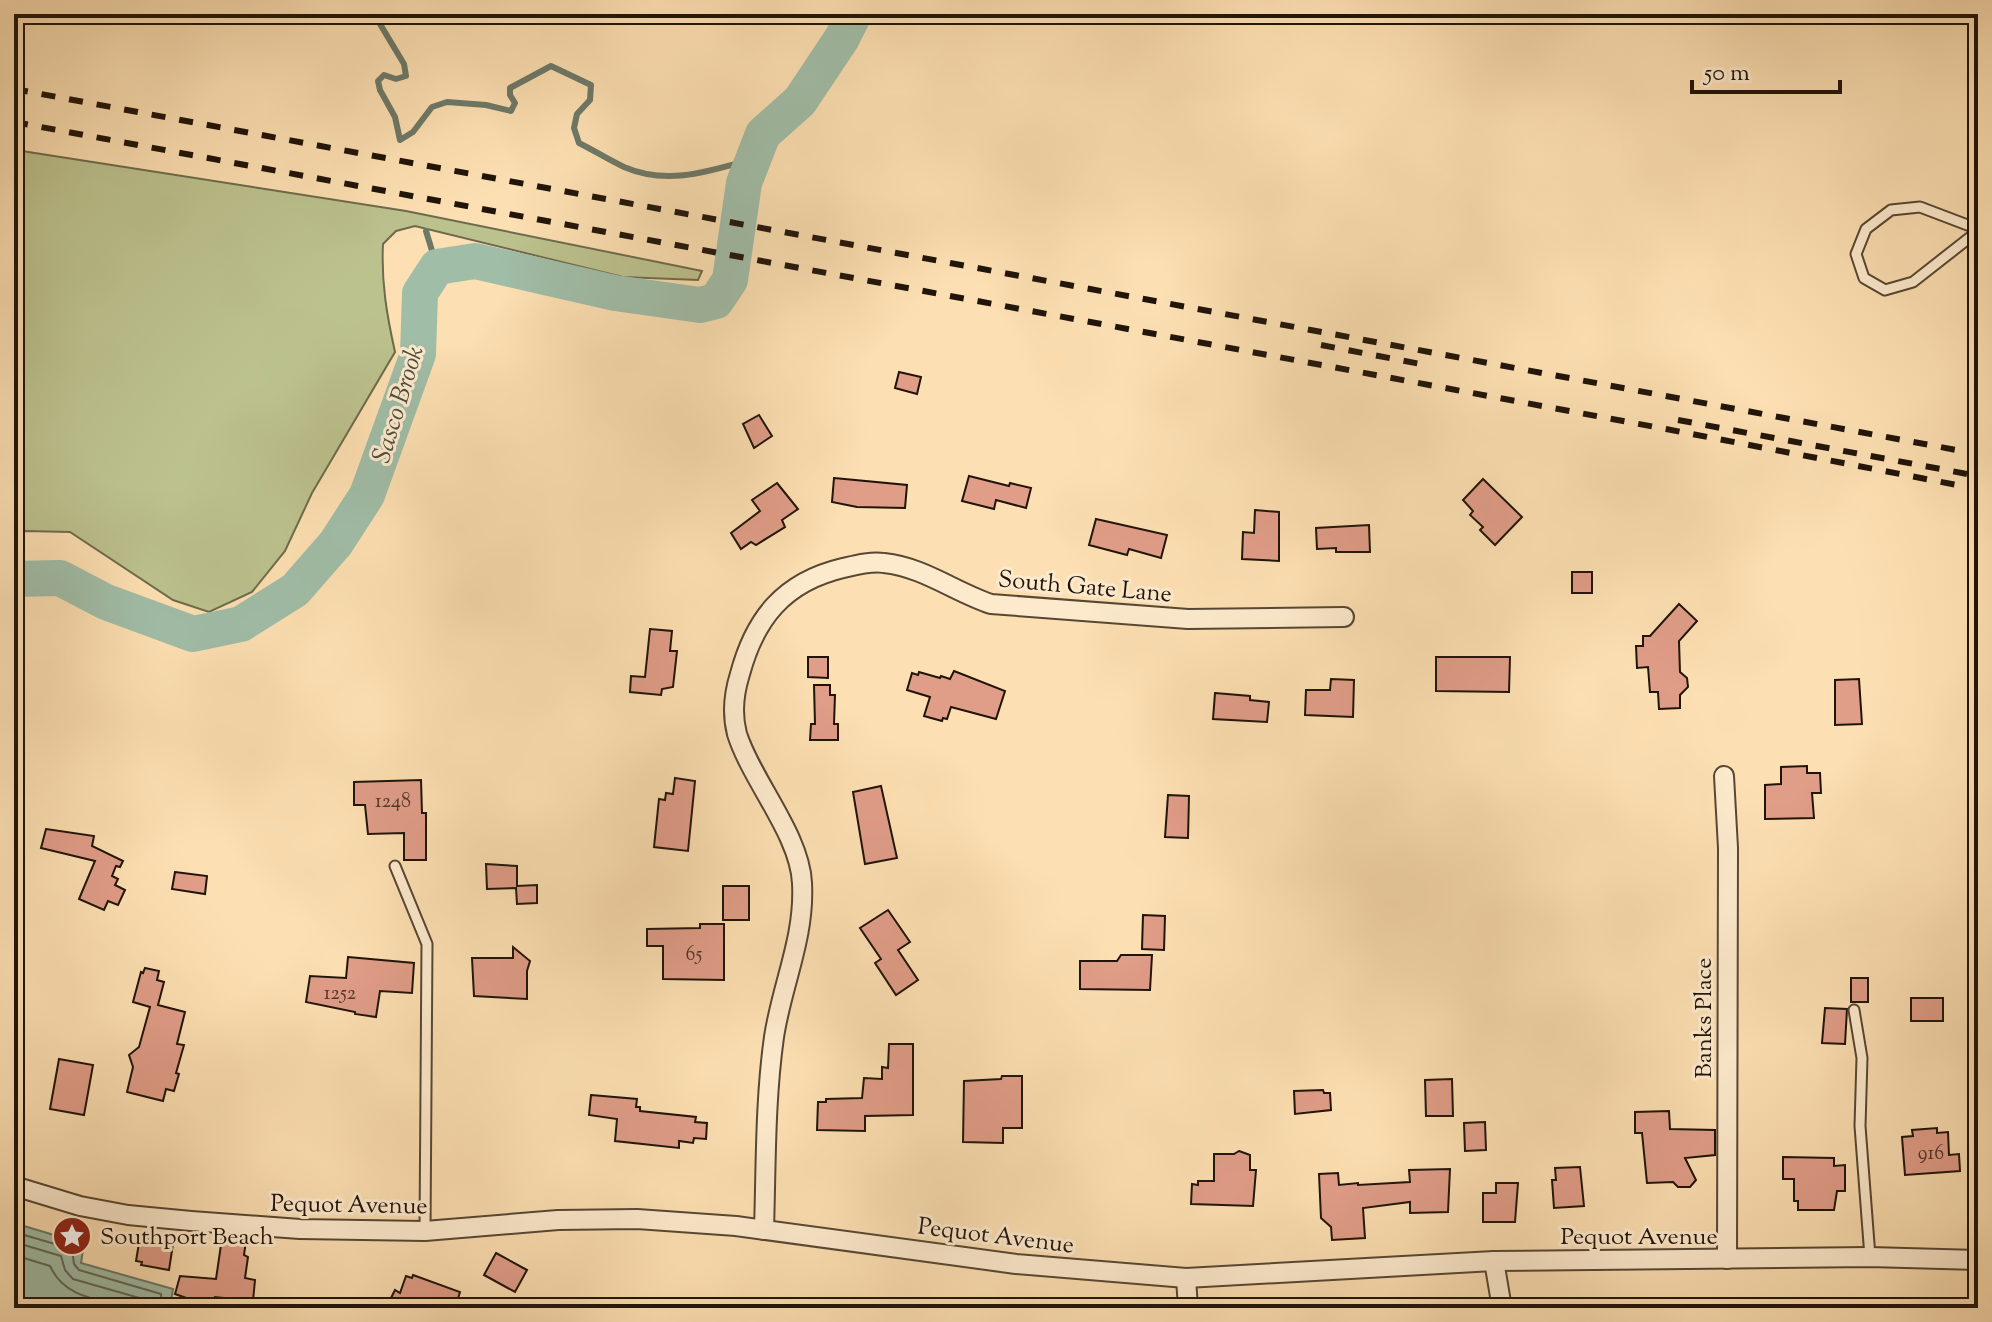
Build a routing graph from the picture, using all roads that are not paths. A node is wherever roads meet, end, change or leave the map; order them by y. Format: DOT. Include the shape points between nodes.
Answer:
graph roads {
  1 [pos="1978,230"];
  2 [pos="1344,617"];
  3 [pos="1724,776"];
  4 [pos="395,866"];
  5 [pos="1854,1010"];
  6 [pos="14,1186"];
  7 [pos="764,1230"];
  8 [pos="425,1231"];
  9 [pos="1870,1257"];
  10 [pos="1727,1259"];
  11 [pos="1978,1260"];
  12 [pos="1494,1261"];
  13 [pos="1186,1278"];
  14 [pos="1188,1308"];
  15 [pos="1502,1308"];
  1 -- 1 [label="lane" via="1913,282 1885,290 1864,278 1856,254 1866,229 1891,210 1920,207"];
  2 -- 7 [label="street, South Gate Lane" via="1188,619 991,604 931,576 883,562 806,580 778,601 757,626 736,689 734,714 751,769 777,815 802,878 803,914 774,1036"];
  3 -- 10 [label="street, Banks Place"];
  4 -- 8 [label="lane" via="427,944"];
  5 -- 9 [label="lane" via="1862,1058 1860,1126"];
  6 -- 8 [label="street, Pequot Avenue" via="128,1215 300,1229"];
  7 -- 8 [label="street, Pequot Avenue" via="637,1219"];
  7 -- 13 [label="street, Pequot Avenue" via="1016,1264"];
  9 -- 10 [label="street, Pequot Avenue"];
  9 -- 11 [label="street, Pequot Avenue"];
  10 -- 12 [label="street, Pequot Avenue"];
  12 -- 13 [label="street, Pequot Avenue"];
  12 -- 15 [label="street"];
  13 -- 14 [label="street"];
}
